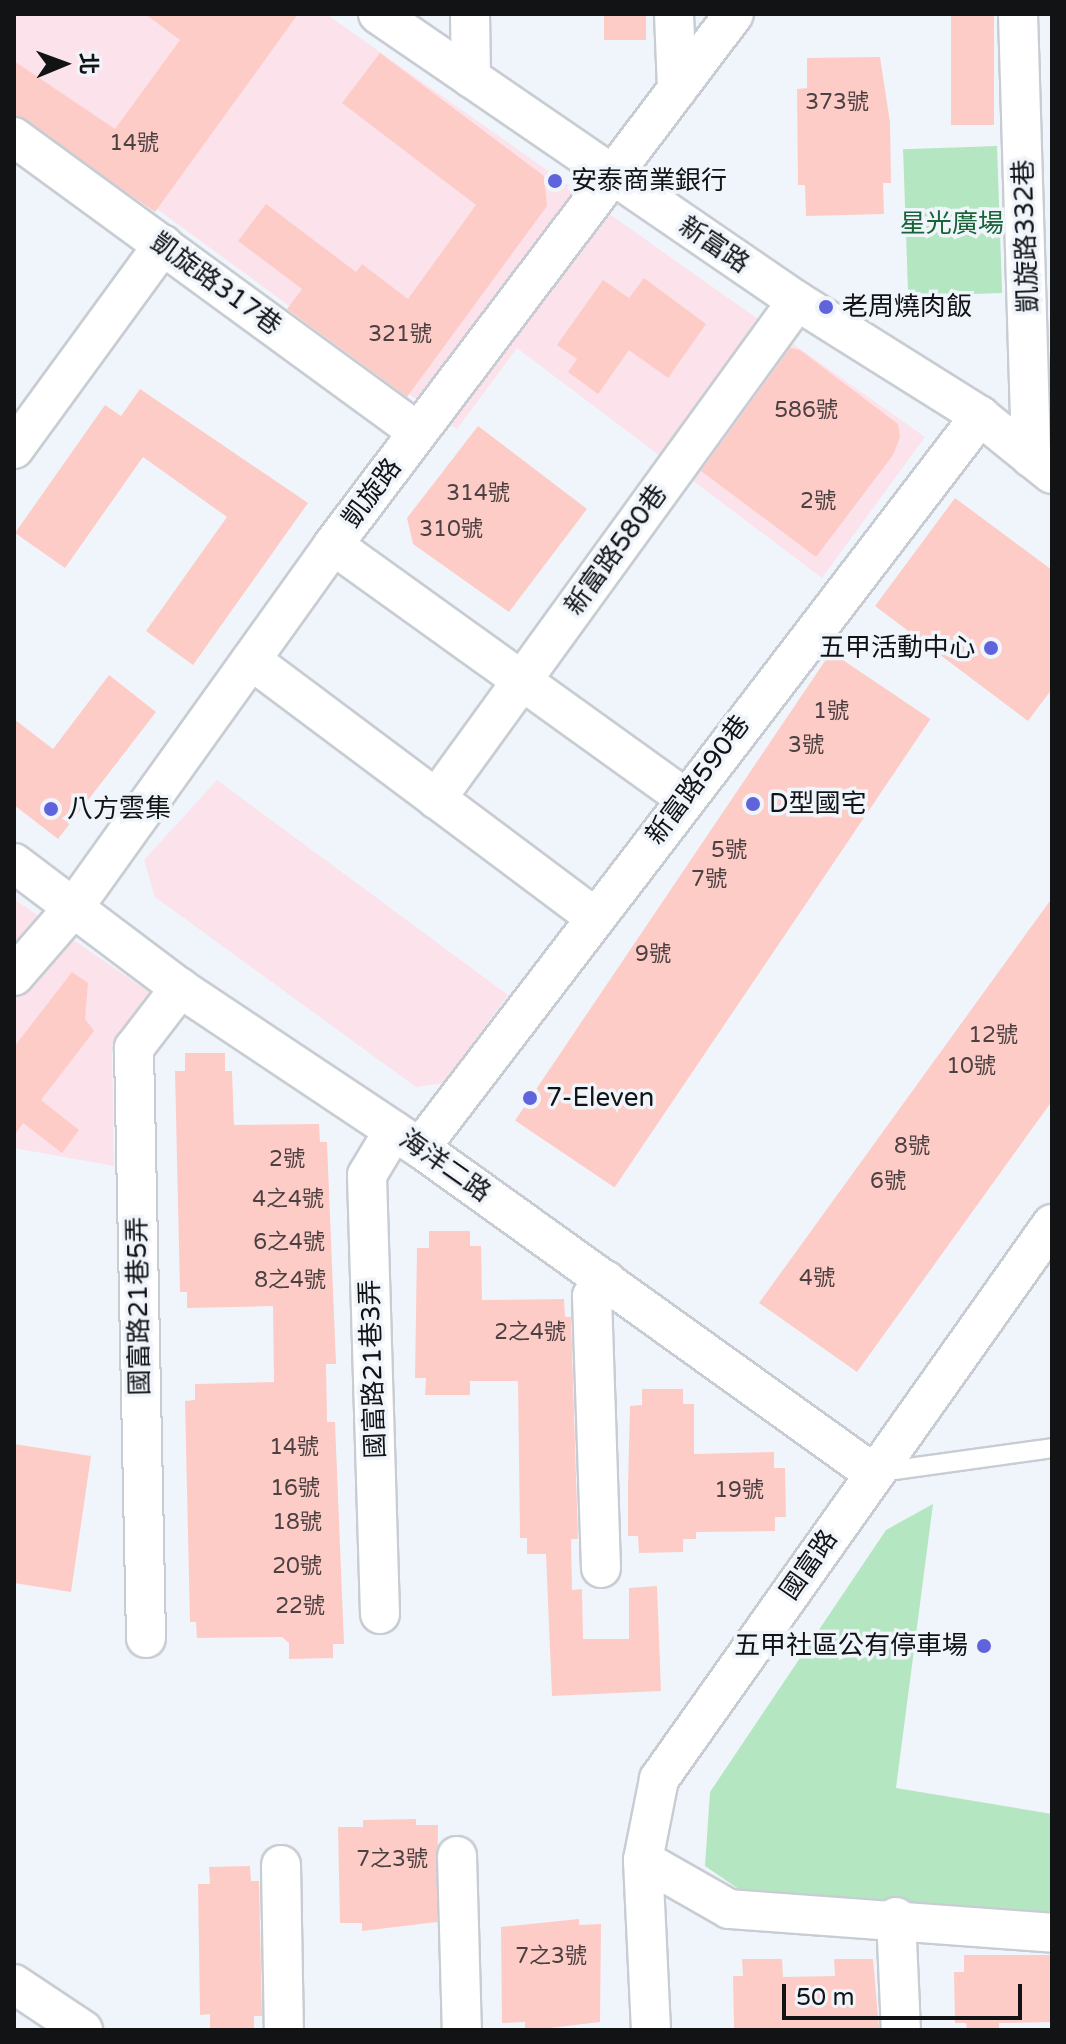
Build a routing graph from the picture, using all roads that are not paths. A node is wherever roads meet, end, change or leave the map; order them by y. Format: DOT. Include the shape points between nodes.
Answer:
graph roads {
  1 [pos="378,14"];
  2 [pos="470,14"];
  3 [pos="674,14"];
  4 [pos="734,14"];
  5 [pos="1018,14"];
  6 [pos="471,78"];
  7 [pos="677,90"];
  8 [pos="14,137"];
  9 [pos="613,176"];
  10 [pos="1039,220"];
  11 [pos="163,245"];
  12 [pos="797,301"];
  13 [pos="980,416"];
  14 [pos="418,432"];
  15 [pos="14,449"];
  16 [pos="1041,466"];
  17 [pos="333,545"];
  18 [pos="251,660"];
  19 [pos="521,680"];
  20 [pos="684,797"];
  21 [pos="436,799"];
  22 [pos="14,863"];
  23 [pos="74,907"];
  24 [pos="594,917"];
  25 [pos="14,976"];
  26 [pos="180,988"];
  27 [pos="407,1139"];
  28 [pos="1052,1224"];
  29 [pos="606,1280"];
  30 [pos="1052,1448"];
  31 [pos="873,1473"];
  32 [pos="601,1568"];
  33 [pos="380,1614"];
  34 [pos="146,1638"];
  35 [pos="457,1856"];
  36 [pos="643,1860"];
  37 [pos="281,1865"];
  38 [pos="896,1917"];
  39 [pos="1052,1933"];
  40 [pos="14,1984"];
  41 [pos="83,2030"];
  42 [pos="284,2030"];
  43 [pos="462,2030"];
  44 [pos="651,2030"];
  45 [pos="901,2030"];
  1 -- 6 [label="street, 新富路"];
  2 -- 6 [label="street"];
  3 -- 7 [label="street"];
  4 -- 7 [label="street, 凱旋路"];
  5 -- 10 [label="street, 凱旋路332巷"];
  6 -- 9 [label="street, 新富路"];
  7 -- 9 [label="street, 凱旋路"];
  8 -- 11 [label="street, 凱旋路317巷"];
  9 -- 12 [label="street, 新富路"];
  9 -- 14 [label="street, 凱旋路"];
  10 -- 16 [label="street, 凱旋路332巷"];
  11 -- 14 [label="street, 凱旋路317巷"];
  11 -- 15 [label="street"];
  12 -- 13 [label="street, 新富路"];
  12 -- 19 [label="street, 新富路580巷"];
  13 -- 16 [label="street, 新富路"];
  13 -- 20 [label="street, 新富路590巷"];
  14 -- 17 [label="street, 凱旋路"];
  17 -- 18 [label="street, 凱旋路"];
  17 -- 19 [label="street"];
  18 -- 21 [label="street"];
  18 -- 23 [label="street, 凱旋路"];
  19 -- 20 [label="street"];
  19 -- 21 [label="street, 新富路580巷"];
  20 -- 24 [label="street, 新富路590巷"];
  21 -- 24 [label="street"];
  22 -- 23 [label="street, 海洋二路"];
  23 -- 25 [label="street, 凱旋路"];
  23 -- 26 [label="street, 海洋二路"];
  24 -- 27 [label="street, 新富路590巷"];
  26 -- 27 [label="street, 海洋二路"];
  26 -- 34 [label="street, 國富路21巷5弄" via="134,1048"];
  27 -- 29 [label="street, 海洋二路"];
  27 -- 33 [label="street, 國富路21巷3弄" via="367,1175"];
  28 -- 31 [label="street, 國富路"];
  29 -- 31 [label="street, 海洋二路"];
  29 -- 32 [label="street" via="592,1296"];
  30 -- 31 [label="lane"];
  31 -- 36 [label="street, 國富路" via="669,1764"];
  35 -- 43 [label="street"];
  36 -- 38 [label="street" via="729,1909"];
  36 -- 44 [label="street, 國富路"];
  37 -- 42 [label="street"];
  38 -- 39 [label="street"];
  38 -- 45 [label="street"];
  40 -- 41 [label="street"];
}
